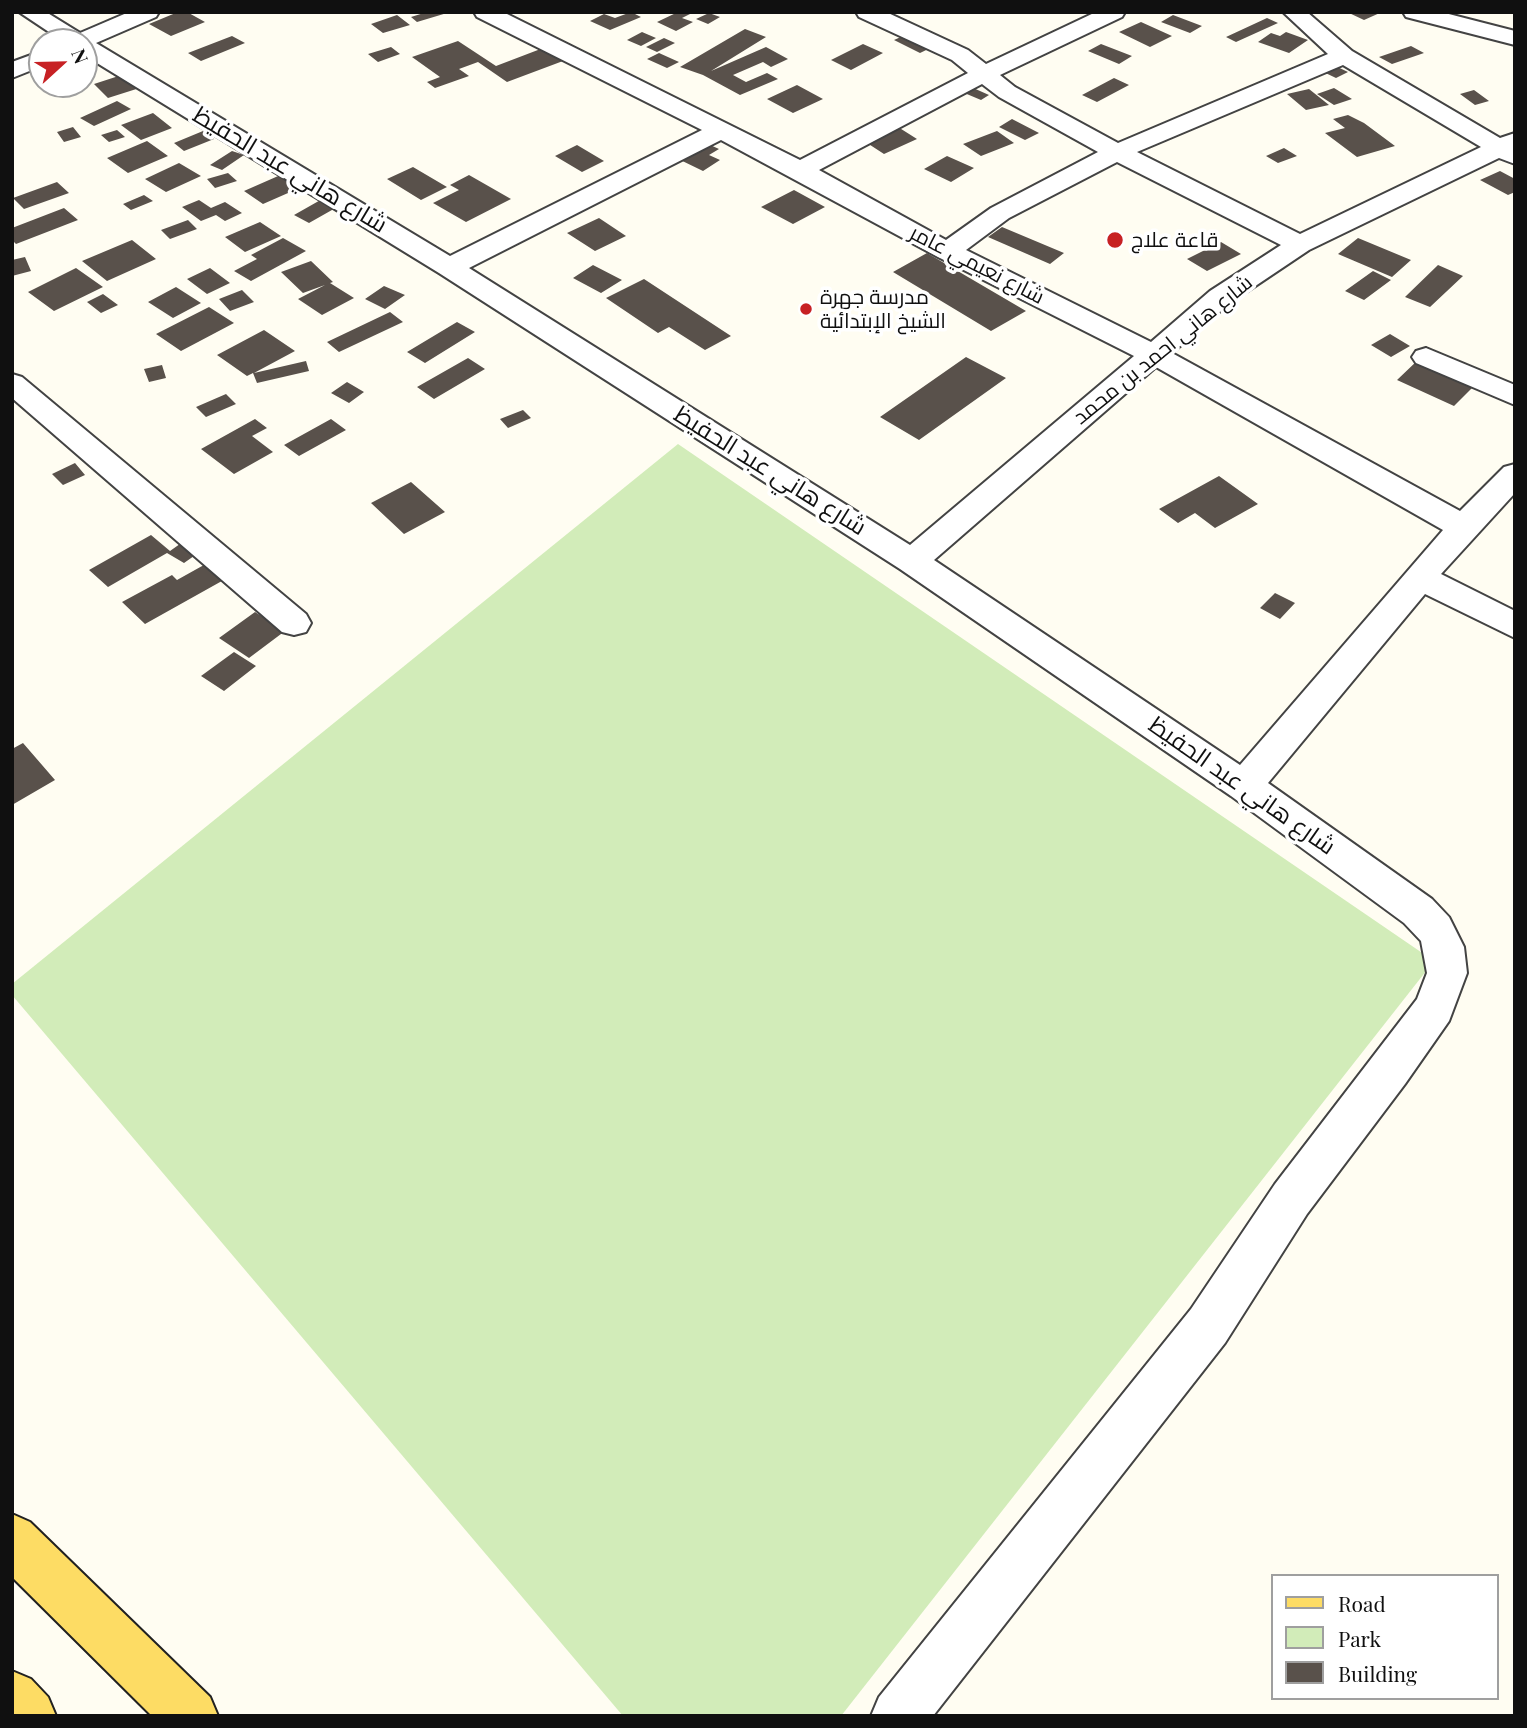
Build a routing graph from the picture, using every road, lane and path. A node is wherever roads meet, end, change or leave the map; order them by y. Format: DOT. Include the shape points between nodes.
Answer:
graph roads {
  1 [pos="30,12"];
  2 [pos="148,12"];
  3 [pos="485,12"];
  4 [pos="867,12"];
  5 [pos="1114,12"];
  6 [pos="1294,12"];
  7 [pos="1414,12"];
  8 [pos="56,28"];
  9 [pos="98,35"];
  10 [pos="1515,38"];
  11 [pos="98,54"];
  12 [pos="1344,56"];
  13 [pos="985,74"];
  14 [pos="719,131"];
  15 [pos="1509,148"];
  16 [pos="1117,152"];
  17 [pos="800,170"];
  18 [pos="1300,244"];
  19 [pos="947,251"];
  20 [pos="449,267"];
  21 [pos="1153,354"];
  22 [pos="1426,357"];
  23 [pos="12,383"];
  24 [pos="1515,396"];
  25 [pos="1515,474"];
  26 [pos="1463,527"];
  27 [pos="912,561"];
  28 [pos="1421,579"];
  29 [pos="294,624"];
  30 [pos="1515,626"];
  31 [pos="1244,786"];
  32 [pos="12,1540"];
  33 [pos="12,1698"];
  34 [pos="29,1716"];
  35 [pos="191,1716"];
  36 [pos="898,1716"];
  1 -- 8 [label="street, شارع هاني عبد الحفيظ"];
  2 -- 9 [label="street"];
  3 -- 14 [label="street, شارع نعيمي عامر"];
  4 -- 13 [label="street" via="953,52"];
  5 -- 13 [label="street"];
  6 -- 12 [label="street"];
  7 -- 10 [label="street"];
  11 -- 20 [label="street, شارع هاني عبد الحفيظ"];
  12 -- 15 [label="street"];
  12 -- 16 [label="street"];
  13 -- 16 [label="street" via="1007,92"];
  13 -- 17 [label="street"];
  14 -- 17 [label="street, شارع نعيمي عامر"];
  14 -- 20 [label="street"];
  15 -- 18 [label="street, شارع هاني احمد بن محمد"];
  16 -- 18 [label="street"];
  16 -- 19 [label="street" via="1000,213"];
  17 -- 19 [label="street, شارع نعيمي عامر"];
  18 -- 21 [label="street, شارع هاني احمد بن محمد" via="1220,297"];
  19 -- 21 [label="street, شارع نعيمي عامر"];
  20 -- 27 [label="street, شارع هاني عبد الحفيظ"];
  21 -- 26 [label="street, شارع نعيمي عامر"];
  21 -- 27 [label="street, شارع هاني احمد بن محمد"];
  22 -- 24 [label="street"];
  23 -- 29 [label="street"];
  25 -- 26 [label="street"];
  26 -- 28 [label="street"];
  27 -- 31 [label="street, شارع هاني عبد الحفيظ"];
  28 -- 30 [label="street"];
  28 -- 31 [label="street"];
  31 -- 36 [label="street, شارع هاني عبد الحفيظ" via="1418,911 1435,929 1444,947 1447,973 1434,1008 1291,1199 1208,1326"];
  32 -- 35 [label="main road"];
  33 -- 34 [label="main road"];
}
